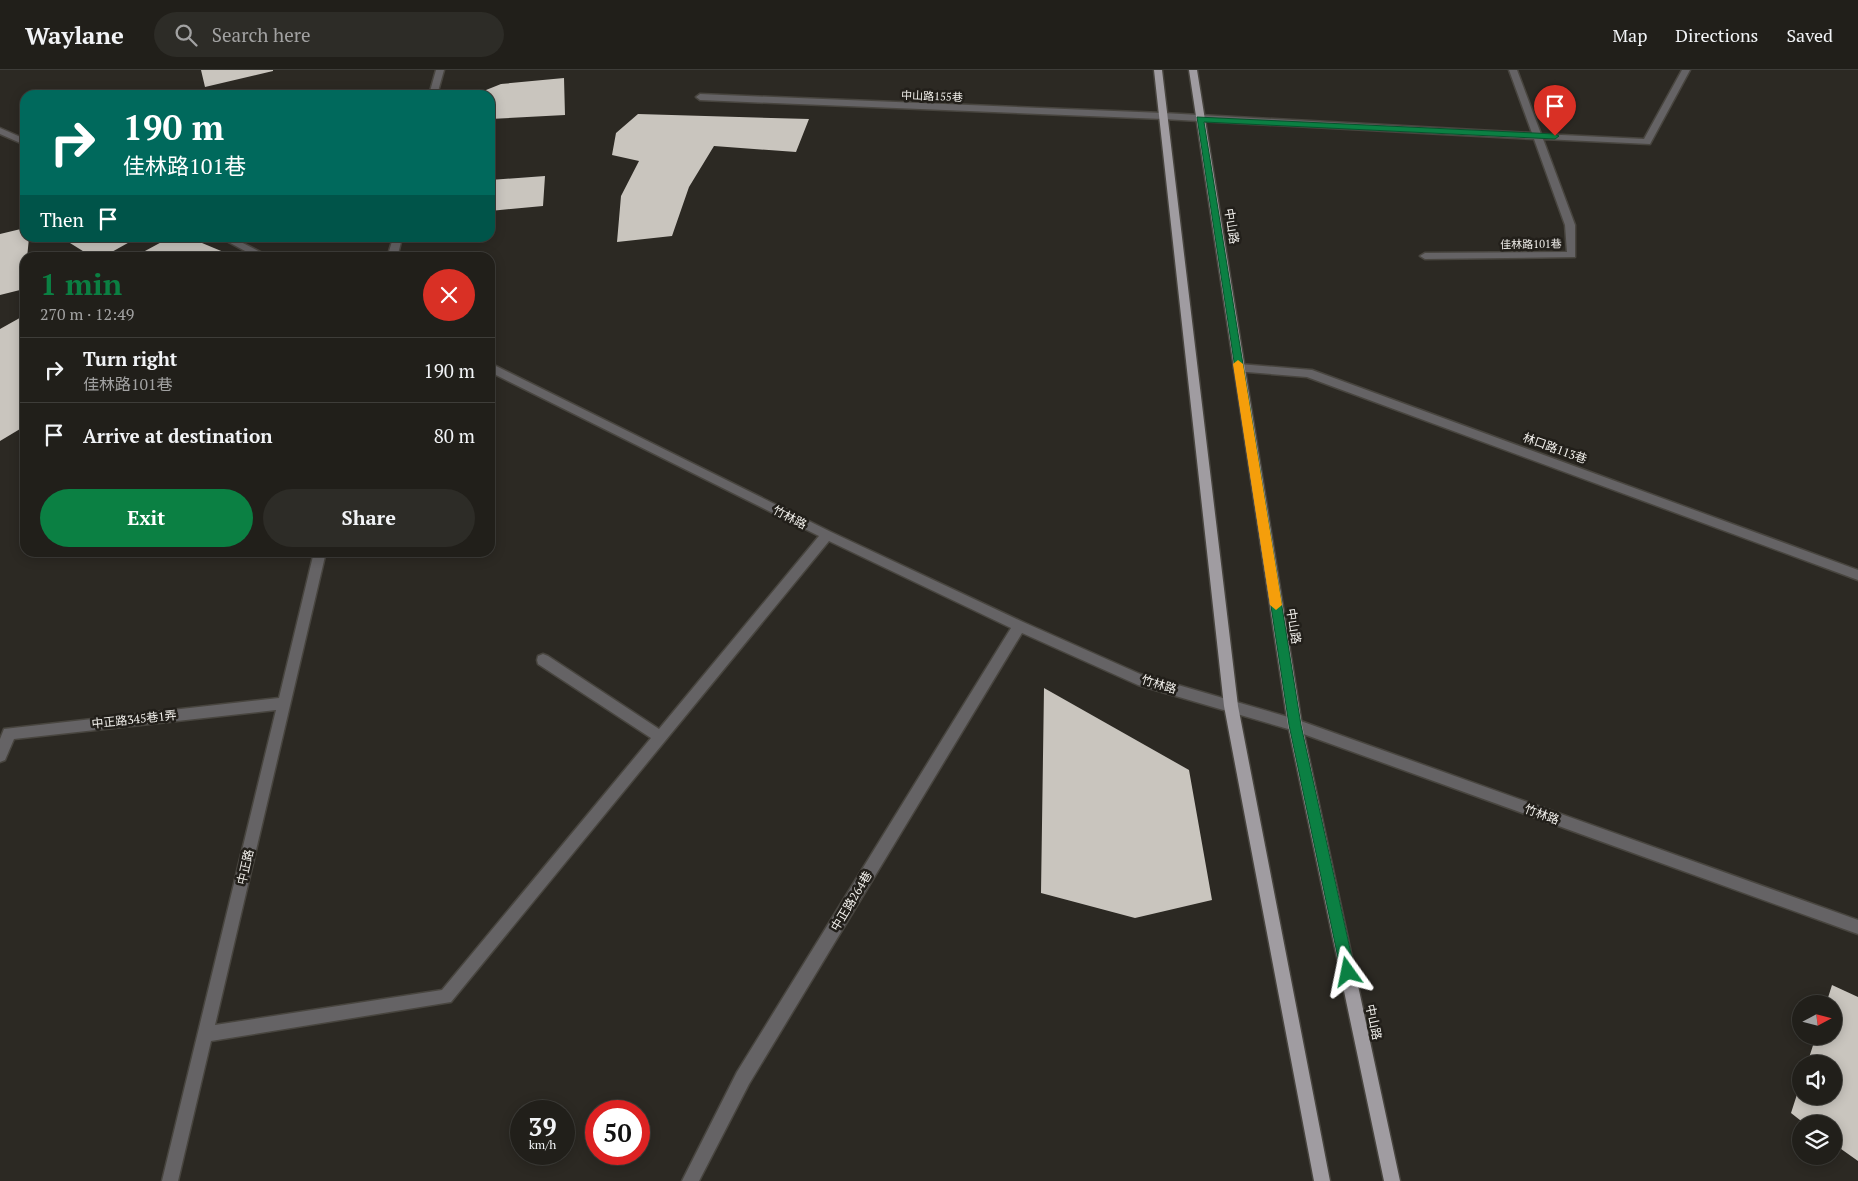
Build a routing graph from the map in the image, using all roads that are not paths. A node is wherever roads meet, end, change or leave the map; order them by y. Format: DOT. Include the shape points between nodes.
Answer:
graph roads {
  1 [pos="440,70"];
  2 [pos="1158,70"];
  3 [pos="1194,70"];
  4 [pos="1513,70"];
  5 [pos="1686,70"];
  6 [pos="434,90"];
  7 [pos="700,97"];
  8 [pos="1164,116"];
  9 [pos="1200,119"];
  10 [pos="0,131"];
  11 [pos="1536,135"];
  12 [pos="20,140"];
  13 [pos="234,242"];
  14 [pos="254,252"];
  15 [pos="1425,256"];
  16 [pos="1239,368"];
  17 [pos="495,369"];
  18 [pos="827,535"];
  19 [pos="319,557"];
  20 [pos="1858,574"];
  21 [pos="1019,626"];
  22 [pos="543,660"];
  23 [pos="284,703"];
  24 [pos="1231,706"];
  25 [pos="1295,725"];
  26 [pos="661,737"];
  27 [pos="0,756"];
  28 [pos="1858,927"];
  29 [pos="205,1034"];
  30 [pos="170,1181"];
  31 [pos="690,1181"];
  32 [pos="1322,1181"];
  33 [pos="1392,1181"];
  1 -- 6 [label="street"];
  2 -- 8 [label="main road"];
  3 -- 9 [label="main road, 中山路"];
  4 -- 11 [label="street, 佳林路101巷"];
  5 -- 11 [label="street" via="1647,142"];
  7 -- 8 [label="street, 中山路155巷"];
  8 -- 9 [label="street"];
  8 -- 24 [label="main road"];
  9 -- 11 [label="street"];
  9 -- 16 [label="main road, 中山路"];
  10 -- 12 [label="street"];
  11 -- 15 [label="street, 佳林路101巷" via="1570,225 1572,255"];
  13 -- 14 [label="street"];
  16 -- 20 [label="street, 林口路113巷" via="1308,373"];
  16 -- 25 [label="main road, 中山路"];
  17 -- 18 [label="street, 竹林路"];
  18 -- 21 [label="street, 竹林路"];
  18 -- 26 [label="street"];
  19 -- 23 [label="street, 中正路"];
  21 -- 24 [label="street, 竹林路" via="1138,678"];
  21 -- 31 [label="street, 中正路264巷" via="743,1078"];
  22 -- 26 [label="street"];
  23 -- 27 [label="street, 中正路345巷1弄" via="9,733"];
  23 -- 29 [label="street, 中正路"];
  24 -- 25 [label="street, 竹林路"];
  24 -- 32 [label="main road"];
  25 -- 28 [label="street, 竹林路"];
  25 -- 33 [label="main road, 中山路"];
  26 -- 29 [label="street" via="446,997"];
  29 -- 30 [label="street, 中正路"];
}
